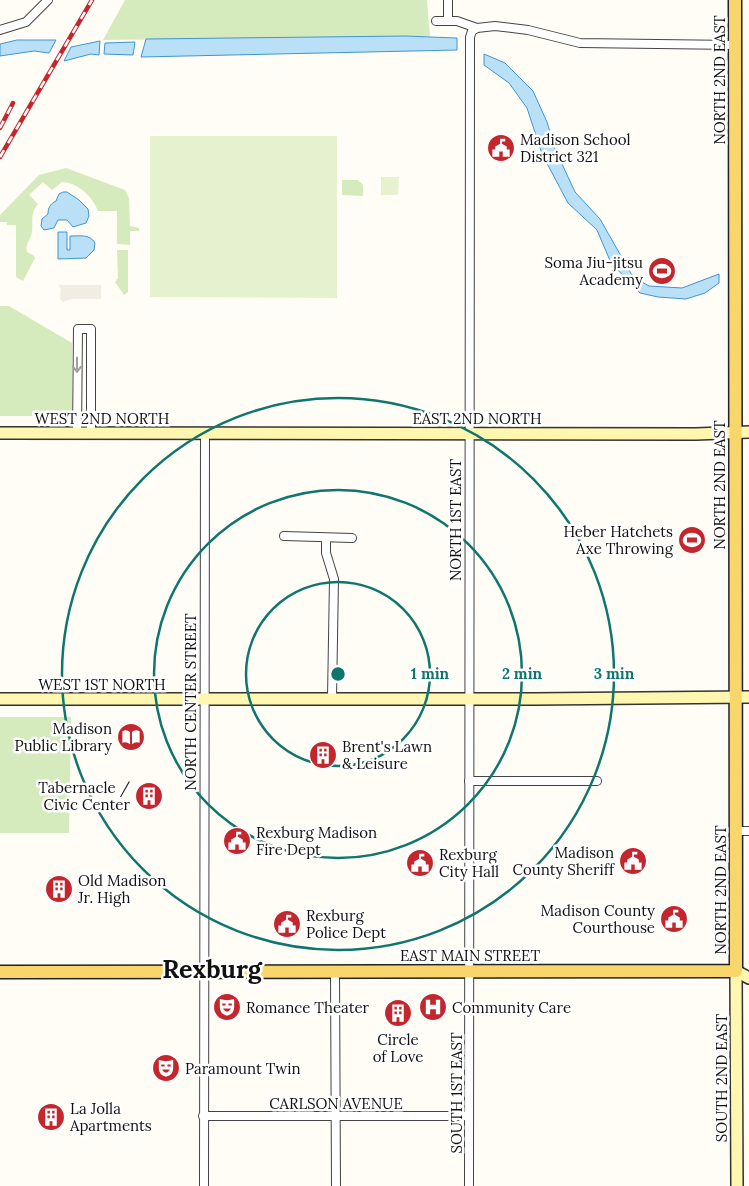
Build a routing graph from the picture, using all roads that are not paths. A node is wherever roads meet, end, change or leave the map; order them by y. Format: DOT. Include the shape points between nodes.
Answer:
graph roads {
  1 [pos="48,0"];
  2 [pos="448,0"];
  3 [pos="735,0"];
  4 [pos="448,20"];
  5 [pos="436,21"];
  6 [pos="477,28"];
  7 [pos="0,30"];
  8 [pos="735,45"];
  9 [pos="205,432"];
  10 [pos="749,432"];
  11 [pos="0,433"];
  12 [pos="77,433"];
  13 [pos="91,433"];
  14 [pos="469,433"];
  15 [pos="736,433"];
  16 [pos="284,536"];
  17 [pos="326,538"];
  18 [pos="352,538"];
  19 [pos="736,697"];
  20 [pos="749,697"];
  21 [pos="332,698"];
  22 [pos="469,698"];
  23 [pos="0,699"];
  24 [pos="204,699"];
  25 [pos="469,781"];
  26 [pos="597,781"];
  27 [pos="749,830"];
  28 [pos="736,831"];
  29 [pos="749,965"];
  30 [pos="736,970"];
  31 [pos="203,971"];
  32 [pos="335,971"];
  33 [pos="470,971"];
  34 [pos="0,972"];
  35 [pos="749,978"];
  36 [pos="203,1116"];
  37 [pos="469,1116"];
  38 [pos="336,1117"];
  39 [pos="204,1186"];
  40 [pos="336,1186"];
  41 [pos="469,1186"];
  42 [pos="736,1186"];
  1 -- 7 [label="street" via="26,22"];
  2 -- 4 [label="street"];
  3 -- 8 [label="main road, NORTH 2ND EAST"];
  4 -- 5 [label="street"];
  4 -- 6 [label="street"];
  6 -- 8 [label="street" via="505,26 580,43"];
  6 -- 14 [label="street, NORTH 1ST EAST" via="470,37"];
  8 -- 15 [label="main road, NORTH 2ND EAST"];
  9 -- 13 [label="main road, WEST 2ND NORTH"];
  9 -- 14 [label="main road, EAST 2ND NORTH"];
  9 -- 24 [label="street, NORTH CENTER STREET"];
  10 -- 15 [label="main road, EAST 2ND NORTH"];
  11 -- 12 [label="main road, WEST 2ND NORTH"];
  12 -- 13 [label="main road, WEST 2ND NORTH"];
  13 -- 12 [label="street, one-way" via="91,330 78,330"];
  14 -- 15 [label="main road, EAST 2ND NORTH"];
  14 -- 22 [label="street, NORTH 1ST EAST"];
  15 -- 19 [label="main road, NORTH 2ND EAST"];
  16 -- 17 [label="street"];
  17 -- 18 [label="street"];
  17 -- 21 [label="street" via="326,552 334,578"];
  19 -- 20 [label="main road, WEST 1ST NORTH"];
  19 -- 22 [label="main road, WEST 1ST NORTH"];
  19 -- 28 [label="main road, NORTH 2ND EAST"];
  21 -- 22 [label="main road, WEST 1ST NORTH"];
  21 -- 24 [label="main road, WEST 1ST NORTH"];
  22 -- 25 [label="street, NORTH 1ST EAST"];
  23 -- 24 [label="main road, WEST 1ST NORTH"];
  24 -- 31 [label="street, NORTH CENTER STREET"];
  25 -- 26 [label="street"];
  25 -- 33 [label="street, NORTH 1ST EAST"];
  27 -- 28 [label="street"];
  28 -- 30 [label="main road, NORTH 2ND EAST"];
  29 -- 30 [label="main road, EAST MAIN STREET"];
  30 -- 33 [label="main road, EAST MAIN STREET"];
  30 -- 35 [label="main road"];
  30 -- 42 [label="main road, SOUTH 2ND EAST"];
  31 -- 32 [label="main road, EAST MAIN STREET"];
  31 -- 34 [label="main road, EAST MAIN STREET"];
  31 -- 36 [label="street, NORTH CENTER STREET"];
  32 -- 33 [label="main road, EAST MAIN STREET"];
  32 -- 38 [label="street"];
  33 -- 37 [label="street, SOUTH 1ST EAST"];
  36 -- 38 [label="street, CARLSON AVENUE"];
  36 -- 39 [label="street, NORTH CENTER STREET"];
  37 -- 38 [label="street, CARLSON AVENUE"];
  37 -- 41 [label="street, SOUTH 1ST EAST"];
  38 -- 40 [label="street"];
}
